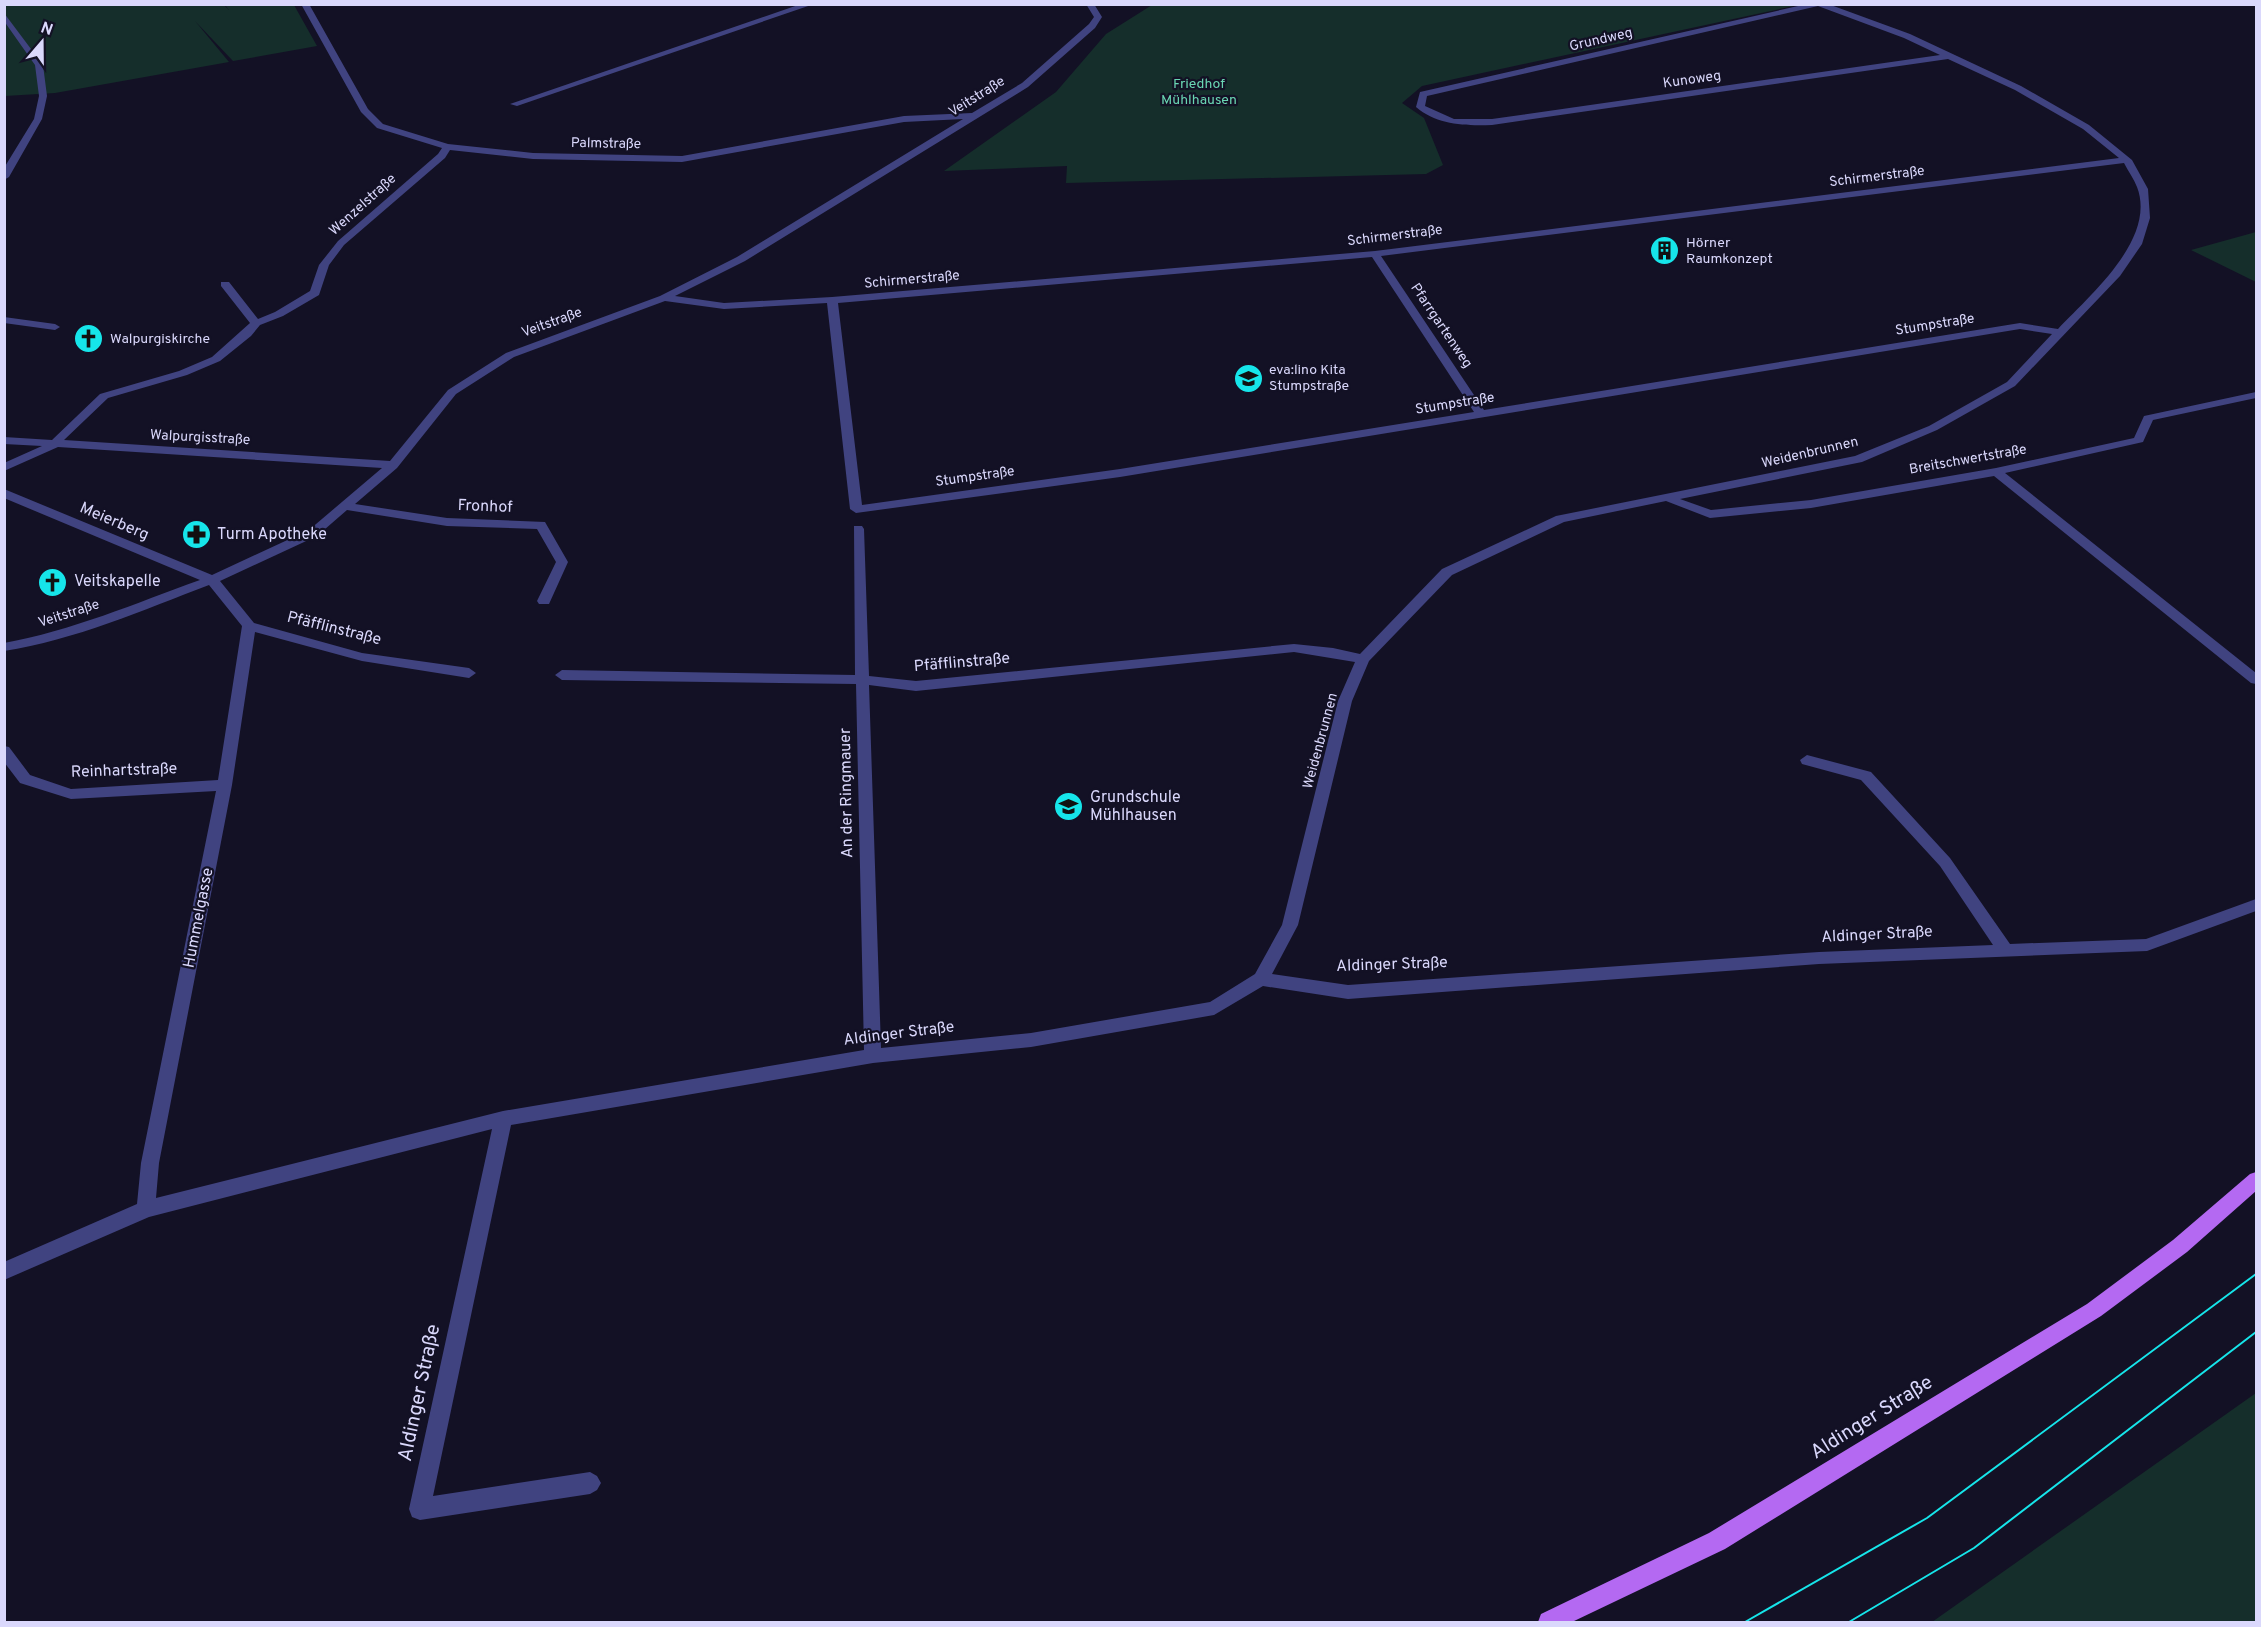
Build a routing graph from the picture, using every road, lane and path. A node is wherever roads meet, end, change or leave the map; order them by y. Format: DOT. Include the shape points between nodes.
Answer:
graph roads {
  1 [pos="305,4"];
  2 [pos="810,4"];
  3 [pos="1090,4"];
  4 [pos="1819,4"];
  5 [pos="4,15"];
  6 [pos="1949,56"];
  7 [pos="514,104"];
  8 [pos="975,116"];
  9 [pos="1438,118"];
  10 [pos="447,147"];
  11 [pos="2127,160"];
  12 [pos="4,177"];
  13 [pos="1375,254"];
  14 [pos="225,284"];
  15 [pos="664,298"];
  16 [pos="832,300"];
  17 [pos="4,320"];
  18 [pos="256,323"];
  19 [pos="55,327"];
  20 [pos="2058,332"];
  21 [pos="2256,395"];
  22 [pos="1482,415"];
  23 [pos="4,440"];
  24 [pos="53,445"];
  25 [pos="393,465"];
  26 [pos="4,468"];
  27 [pos="1996,472"];
  28 [pos="4,493"];
  29 [pos="1670,499"];
  30 [pos="345,506"];
  31 [pos="858,529"];
  32 [pos="212,580"];
  33 [pos="544,601"];
  34 [pos="249,626"];
  35 [pos="4,647"];
  36 [pos="1363,659"];
  37 [pos="469,673"];
  38 [pos="562,675"];
  39 [pos="862,680"];
  40 [pos="2256,680"];
  41 [pos="4,751"];
  42 [pos="1807,760"];
  43 [pos="225,785"];
  44 [pos="2256,905"];
  45 [pos="2006,950"];
  46 [pos="1261,979"];
  47 [pos="873,1056"];
  48 [pos="503,1119"];
  49 [pos="2256,1180"];
  50 [pos="146,1209"];
  51 [pos="4,1271"];
  52 [pos="590,1483"];
  53 [pos="1549,1623"];
  1 -- 10 [label="street, Palmstraße" via="364,110 380,126"];
  2 -- 7 [label="street"];
  3 -- 8 [label="street, Veitstraße" via="1098,17 1092,26 1025,85"];
  4 -- 6 [label="street, Weidenbrunnen"];
  4 -- 9 [label="street, Grundweg" via="1423,94 1420,107"];
  5 -- 12 [label="street" via="39,65 43,96 38,119"];
  6 -- 9 [label="street, Kunoweg" via="1492,122 1458,125"];
  6 -- 11 [label="street, Weidenbrunnen" via="2028,93 2086,127"];
  8 -- 10 [label="street, Palmstraße" via="904,119 682,159 533,156"];
  8 -- 15 [label="street, Veitstraße" via="741,259"];
  10 -- 18 [label="street, Wenzelstraße" via="442,156 341,243 324,265 315,293"];
  11 -- 13 [label="street, Schirmerstraße"];
  11 -- 20 [label="street, Weidenbrunnen" via="2143,189 2145,218 2137,244 2116,274"];
  13 -- 16 [label="street, Schirmerstraße"];
  13 -- 22 [label="street, Pfarrgartenweg"];
  14 -- 18 [label="street"];
  15 -- 16 [label="street, Schirmerstraße" via="724,306"];
  15 -- 25 [label="street, Veitstraße" via="510,355 452,393"];
  16 -- 22 [label="street, Stumpstraße" via="856,508 1120,473"];
  17 -- 19 [label="street"];
  18 -- 24 [label="street, Wenzelstraße" via="216,359 105,396"];
  20 -- 22 [label="street, Stumpstraße" via="2019,326"];
  20 -- 29 [label="street, Weidenbrunnen" via="2011,384 1933,428 1858,459"];
  21 -- 27 [label="street, Breitschwertstraße" via="2148,418 2139,440"];
  23 -- 24 [label="street, Walpurgisstraße"];
  24 -- 25 [label="street, Walpurgisstraße"];
  24 -- 26 [label="street, Wenzelstraße"];
  25 -- 30 [label="street, Veitstraße"];
  27 -- 29 [label="street, Breitschwertstraße" via="1811,504 1710,514"];
  27 -- 40 [label="street"];
  28 -- 32 [label="street, Meierberg"];
  29 -- 36 [label="street, Weidenbrunnen" via="1560,519 1446,572"];
  30 -- 32 [label="street, Veitstraße" via="313,533"];
  30 -- 33 [label="street, Fronhof" via="447,522 541,525 562,562"];
  31 -- 39 [label="street, An der Ringmauer"];
  32 -- 34 [label="street"];
  32 -- 35 [label="street, Veitstraße" via="98,621"];
  34 -- 37 [label="street, Pfäfflinstraße" via="362,657"];
  34 -- 43 [label="street, Hummelgasse"];
  36 -- 39 [label="street, Pfäfflinstraße" via="1294,648 916,686"];
  36 -- 46 [label="street, Weidenbrunnen" via="1345,701 1290,925"];
  38 -- 39 [label="street, Pfäfflinstraße"];
  39 -- 47 [label="street, An der Ringmauer"];
  41 -- 43 [label="street, Reinhartstraße" via="25,779 71,794"];
  42 -- 45 [label="street" via="1866,776 1945,862"];
  43 -- 50 [label="street, Hummelgasse" via="150,1163"];
  44 -- 45 [label="street, Aldinger Straße" via="2147,945"];
  45 -- 46 [label="street, Aldinger Straße" via="1819,958 1348,992"];
  46 -- 47 [label="street, Aldinger Straße" via="1214,1008 1031,1040"];
  47 -- 48 [label="street, Aldinger Straße"];
  48 -- 50 [label="street, Aldinger Straße"];
  48 -- 52 [label="street, Aldinger Straße" via="420,1509"];
  49 -- 53 [label="main road, Aldinger Straße" via="2180,1246 2094,1310 1717,1541"];
  50 -- 51 [label="street, Aldinger Straße"];
}
